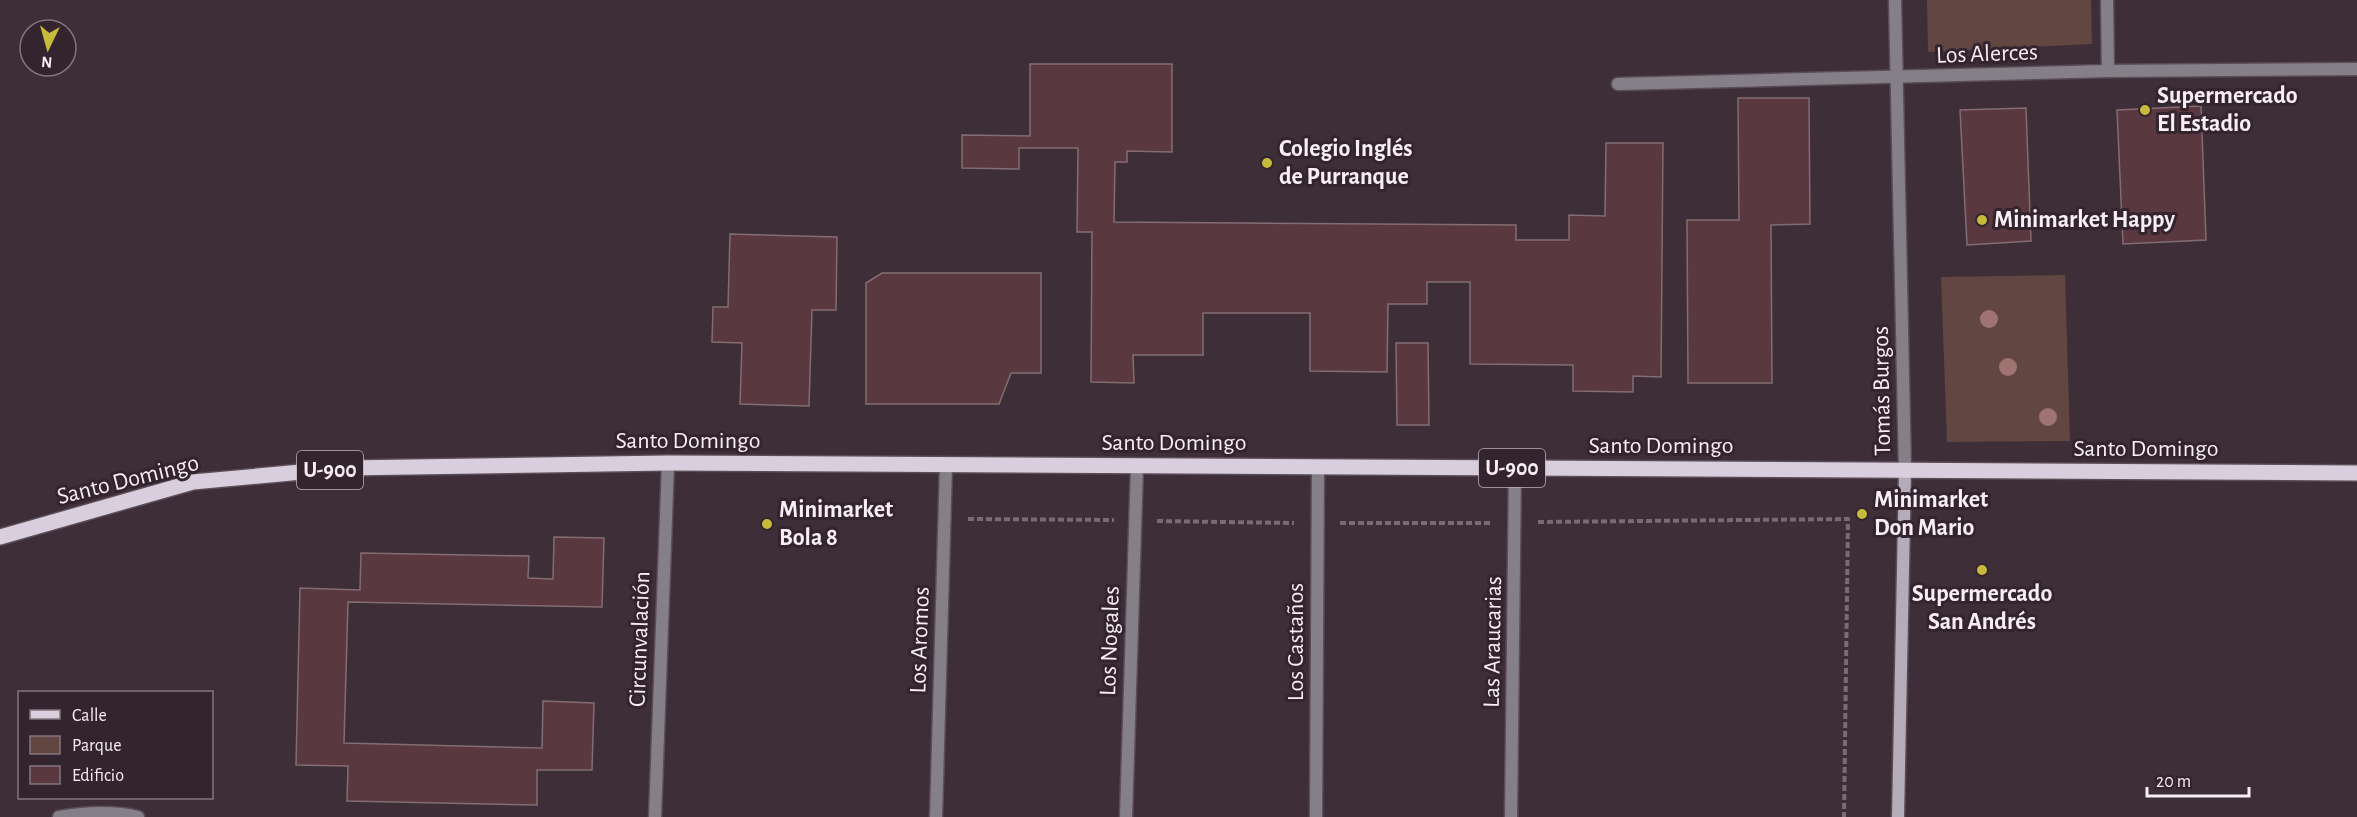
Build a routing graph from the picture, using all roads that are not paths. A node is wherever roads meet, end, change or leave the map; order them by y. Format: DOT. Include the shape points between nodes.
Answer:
graph roads {
  1 [pos="1895,0"];
  2 [pos="2107,0"];
  3 [pos="2357,69"];
  4 [pos="2108,71"];
  5 [pos="1896,78"];
  6 [pos="1618,84"];
  7 [pos="668,463"];
  8 [pos="946,464"];
  9 [pos="1137,466"];
  10 [pos="1318,466"];
  11 [pos="1515,468"];
  12 [pos="1905,470"];
  13 [pos="2357,473"];
  14 [pos="0,537"];
  15 [pos="59,817"];
  16 [pos="138,817"];
  17 [pos="655,817"];
  18 [pos="936,817"];
  19 [pos="1126,817"];
  20 [pos="1317,817"];
  21 [pos="1511,817"];
  22 [pos="1898,817"];
  1 -- 5 [label="street, Tomás Burgos"];
  2 -- 4 [label="street"];
  3 -- 4 [label="street, Los Alerces"];
  4 -- 5 [label="street, Los Alerces"];
  5 -- 6 [label="street, Los Alerces"];
  5 -- 12 [label="street, Tomás Burgos"];
  7 -- 8 [label="main road, Santo Domingo / U-900"];
  7 -- 14 [label="main road, Santo Domingo / U-900" via="345,468 193,482"];
  7 -- 17 [label="street, Circunvalación"];
  8 -- 9 [label="main road, Santo Domingo / U-900"];
  8 -- 18 [label="street, Los Aromos"];
  9 -- 10 [label="main road, Santo Domingo / U-900"];
  9 -- 19 [label="street, Los Nogales"];
  10 -- 11 [label="main road, Santo Domingo / U-900"];
  10 -- 20 [label="street, Los Castaños"];
  11 -- 12 [label="main road, Santo Domingo / U-900"];
  11 -- 21 [label="street, Las Araucarias"];
  12 -- 13 [label="main road, Santo Domingo / U-900"];
  12 -- 22 [label="street, Tomás Burgos"];
  15 -- 16 [label="street"];
}
